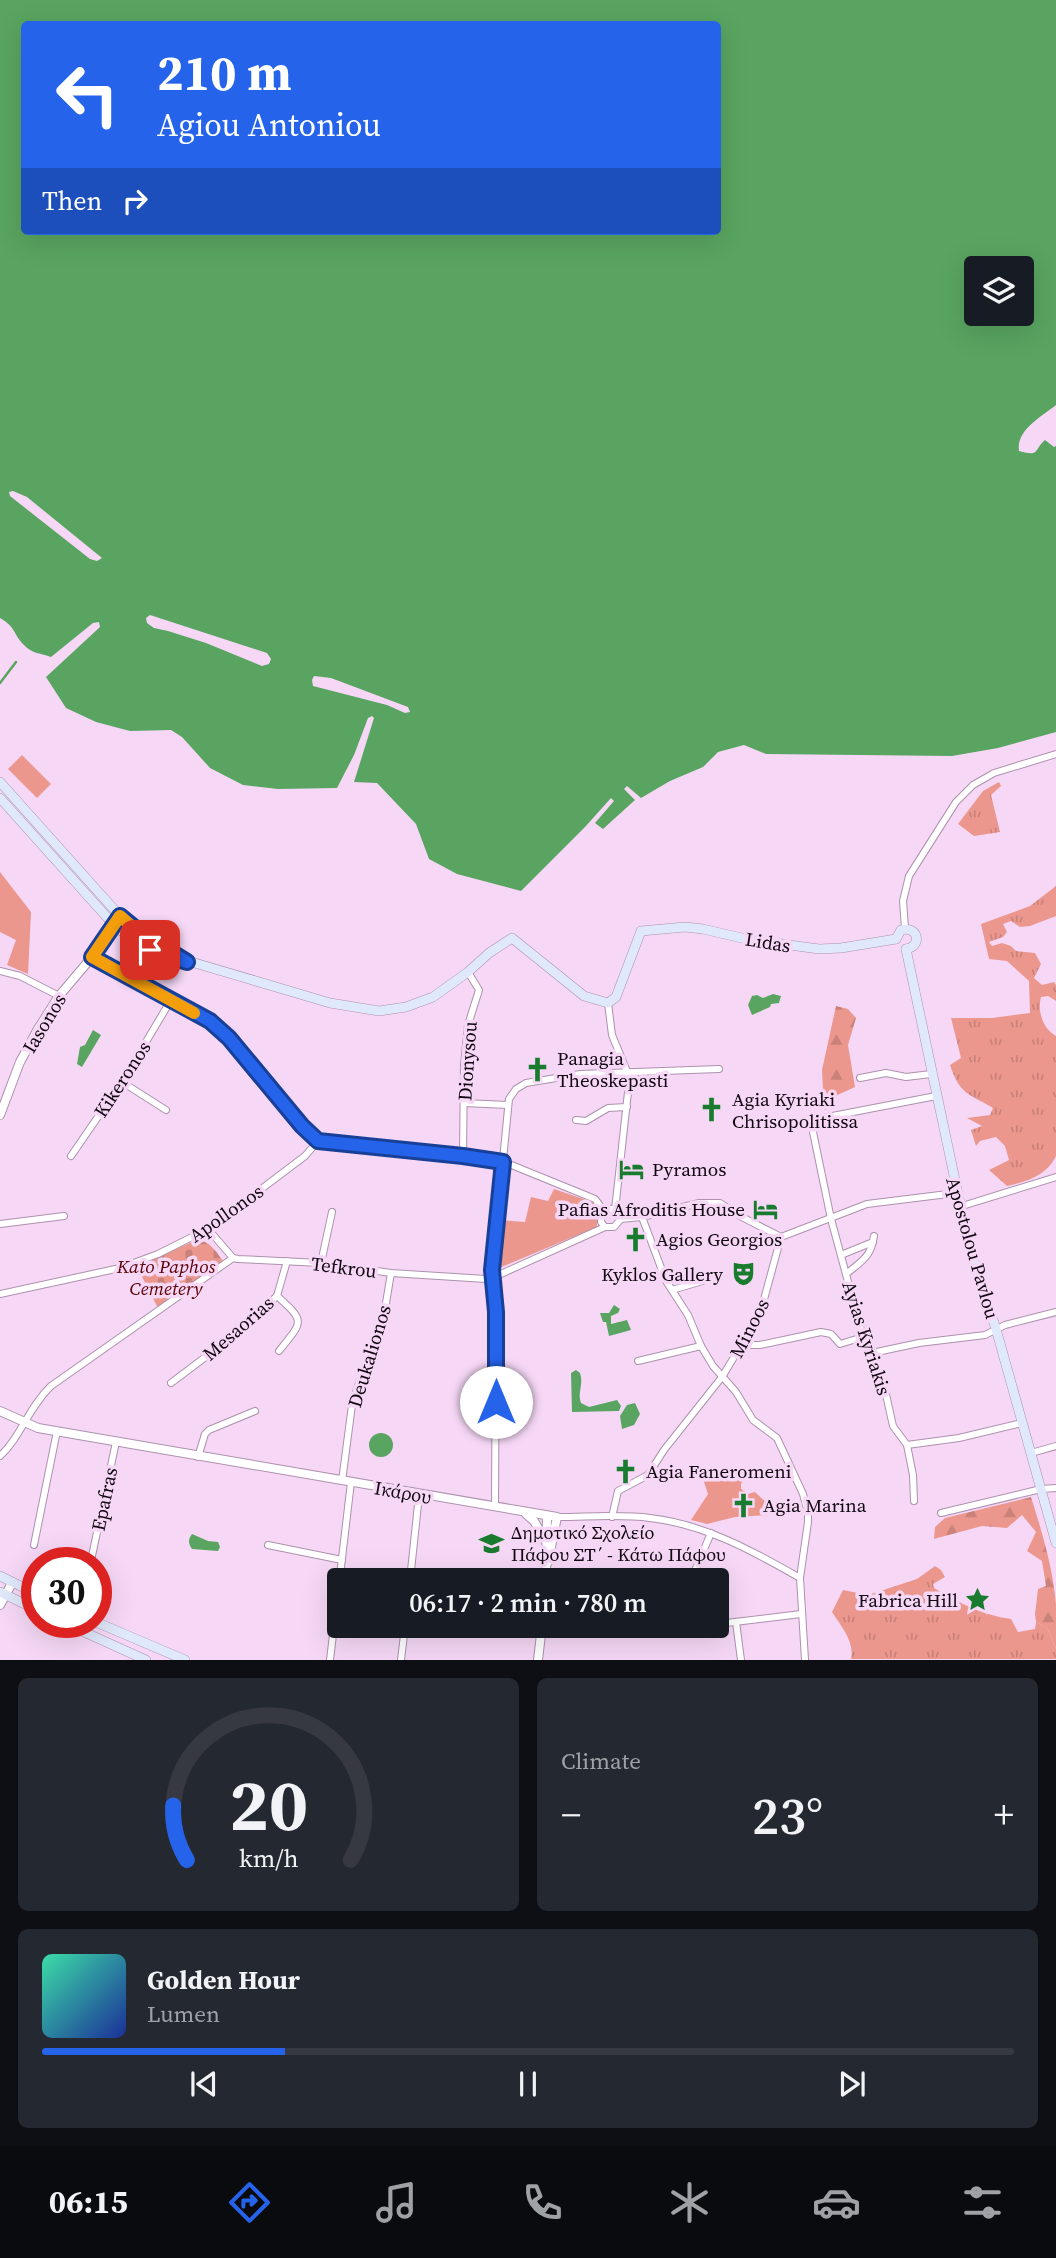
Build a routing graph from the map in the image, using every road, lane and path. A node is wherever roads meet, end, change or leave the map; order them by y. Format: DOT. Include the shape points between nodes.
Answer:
graph roads {
  1 [pos="1056,754"];
  2 [pos="0,782"];
  3 [pos="0,798"];
  4 [pos="119,923"];
  5 [pos="905,928"];
  6 [pos="896,939"];
  7 [pos="906,950"];
  8 [pos="92,957"];
  9 [pos="0,971"];
  10 [pos="468,972"];
  11 [pos="58,996"];
  12 [pos="172,1000"];
  13 [pos="608,1003"];
  14 [pos="719,1069"];
  15 [pos="628,1074"];
  16 [pos="931,1074"];
  17 [pos="860,1078"];
  18 [pos="121,1082"];
  19 [pos="936,1096"];
  20 [pos="464,1103"];
  21 [pos="508,1105"];
  22 [pos="627,1107"];
  23 [pos="166,1110"];
  24 [pos="0,1115"];
  25 [pos="576,1120"];
  26 [pos="318,1141"];
  27 [pos="71,1156"];
  28 [pos="463,1156"];
  29 [pos="503,1162"];
  30 [pos="1056,1177"];
  31 [pos="956,1193"];
  32 [pos="959,1207"];
  33 [pos="615,1210"];
  34 [pos="604,1211"];
  35 [pos="332,1212"];
  36 [pos="64,1216"];
  37 [pos="642,1217"];
  38 [pos="620,1219"];
  39 [pos="831,1219"];
  40 [pos="0,1224"];
  41 [pos="606,1227"];
  42 [pos="208,1229"];
  43 [pos="781,1237"];
  44 [pos="841,1255"];
  45 [pos="233,1258"];
  46 [pos="287,1261"];
  47 [pos="321,1263"];
  48 [pos="391,1273"];
  49 [pos="846,1274"];
  50 [pos="716,1277"];
  51 [pos="492,1279"];
  52 [pos="672,1290"];
  53 [pos="0,1294"];
  54 [pos="277,1296"];
  55 [pos="1056,1312"];
  56 [pos="996,1329"];
  57 [pos="863,1337"];
  58 [pos="743,1345"];
  59 [pos="701,1346"];
  60 [pos="279,1351"];
  61 [pos="872,1353"];
  62 [pos="638,1361"];
  63 [pos="723,1377"];
  64 [pos="172,1383"];
  65 [pos="0,1411"];
  66 [pos="255,1411"];
  67 [pos="23,1423"];
  68 [pos="1022,1423"];
  69 [pos="57,1431"];
  70 [pos="116,1442"];
  71 [pos="907,1445"];
  72 [pos="1056,1446"];
  73 [pos="1031,1453"];
  74 [pos="0,1456"];
  75 [pos="198,1457"];
  76 [pos="347,1482"];
  77 [pos="1056,1488"];
  78 [pos="1041,1489"];
  79 [pos="419,1495"];
  80 [pos="914,1501"];
  81 [pos="495,1506"];
  82 [pos="520,1511"];
  83 [pos="941,1513"];
  84 [pos="547,1516"];
  85 [pos="558,1517"];
  86 [pos="612,1517"];
  87 [pos="711,1533"];
  88 [pos="546,1542"];
  89 [pos="1056,1543"];
  90 [pos="34,1545"];
  91 [pos="268,1545"];
  92 [pos="94,1547"];
  93 [pos="342,1560"];
  94 [pos="548,1562"];
  95 [pos="411,1568"];
  96 [pos="547,1568"];
  97 [pos="696,1568"];
  98 [pos="0,1577"];
  99 [pos="800,1577"];
  100 [pos="12,1583"];
  101 [pos="21,1587"];
  102 [pos="3,1594"];
  103 [pos="21,1602"];
  104 [pos="0,1605"];
  105 [pos="801,1614"];
  106 [pos="736,1622"];
  107 [pos="729,1623"];
  108 [pos="112,1629"];
  109 [pos="97,1638"];
  110 [pos="404,1638"];
  111 [pos="541,1638"];
  112 [pos="146,1660"];
  113 [pos="185,1660"];
  114 [pos="330,1660"];
  115 [pos="401,1660"];
  116 [pos="538,1660"];
  117 [pos="741,1660"];
  118 [pos="805,1660"];
  1 -- 5 [label="street" via="983,779 956,802 909,876 903,901"];
  2 -- 4 [label="main road"];
  3 -- 4 [label="main road"];
  4 -- 8 [label="street, Iasonos"];
  4 -- 10 [label="main road" via="150,950 367,1010 419,1003"];
  5 -- 6 [label="main road"];
  5 -- 7 [label="main road" via="913,930 917,938"];
  6 -- 7 [label="main road"];
  6 -- 13 [label="main road, Lidas" via="819,949 685,927 641,931 616,997"];
  7 -- 16 [label="main road, Apostolou Pavlou"];
  8 -- 11 [label="street, Iasonos"];
  8 -- 12 [label="street"];
  9 -- 11 [label="street"];
  10 -- 13 [label="main road" via="512,938 584,996"];
  10 -- 20 [label="street, Dionysou" via="479,990 468,1025"];
  11 -- 24 [label="street, Iasonos" via="28,1046"];
  12 -- 18 [label="street, Kikeronos"];
  12 -- 26 [label="street" via="210,1021 229,1038"];
  13 -- 15 [label="street" via="612,1035"];
  14 -- 15 [label="street"];
  15 -- 21 [label="street" via="580,1074 526,1083 516,1089"];
  15 -- 22 [label="street"];
  16 -- 17 [label="street" via="906,1077 886,1073"];
  16 -- 19 [label="main road, Apostolou Pavlou"];
  18 -- 23 [label="street"];
  18 -- 27 [label="street, Kikeronos"];
  19 -- 31 [label="main road, Apostolou Pavlou"];
  19 -- 39 [label="street, Ayias Kyriakis" via="817,1119 813,1132"];
  20 -- 21 [label="street"];
  20 -- 28 [label="street, Dionysou"];
  21 -- 29 [label="street"];
  22 -- 25 [label="street" via="608,1108 586,1121"];
  22 -- 33 [label="street"];
  26 -- 28 [label="street"];
  26 -- 42 [label="street, Apollonos" via="305,1156"];
  28 -- 29 [label="street"];
  29 -- 34 [label="street" via="596,1199"];
  29 -- 51 [label="street"];
  30 -- 32 [label="street"];
  31 -- 32 [label="main road, Apostolou Pavlou"];
  31 -- 39 [label="street" via="867,1204"];
  32 -- 56 [label="main road, Apostolou Pavlou"];
  33 -- 34 [label="street"];
  33 -- 38 [label="street"];
  34 -- 41 [label="street" via="600,1220"];
  35 -- 47 [label="street"];
  36 -- 40 [label="street"];
  37 -- 38 [label="street"];
  37 -- 43 [label="street" via="699,1203 720,1203"];
  37 -- 52 [label="street"];
  38 -- 41 [label="street" via="616,1226"];
  39 -- 43 [label="street"];
  39 -- 44 [label="street, Ayias Kyriakis"];
  41 -- 51 [label="street"];
  42 -- 45 [label="street"];
  42 -- 53 [label="street, Apollonos" via="120,1268"];
  43 -- 58 [label="street, Minoos" via="760,1314"];
  44 -- 49 [label="street, Ayias Kyriakis"];
  44 -- 49 [label="street" via="874,1239 866,1259"];
  45 -- 46 [label="street, Tefkrou"];
  45 -- 67 [label="street" via="51,1386"];
  46 -- 47 [label="street, Tefkrou"];
  46 -- 54 [label="street, Mesaorias"];
  47 -- 48 [label="street, Tefkrou"];
  48 -- 51 [label="street, Tefkrou"];
  48 -- 76 [label="street, Deukalionos" via="377,1342 352,1405"];
  49 -- 57 [label="street, Ayias Kyriakis"];
  50 -- 52 [label="street"];
  51 -- 81 [label="street" via="496,1312"];
  52 -- 59 [label="street"];
  54 -- 60 [label="street" via="296,1313 298,1322"];
  54 -- 64 [label="street, Mesaorias" via="232,1338"];
  55 -- 56 [label="street"];
  56 -- 61 [label="street" via="985,1335"];
  56 -- 68 [label="main road, Apostolou Pavlou"];
  57 -- 58 [label="street" via="840,1344 831,1334 821,1332"];
  57 -- 61 [label="street, Ayias Kyriakis"];
  58 -- 63 [label="street, Minoos"];
  59 -- 62 [label="street"];
  59 -- 63 [label="street"];
  61 -- 71 [label="street, Ayias Kyriakis" via="893,1426"];
  63 -- 86 [label="street, Minoos" via="648,1475 618,1491"];
  63 -- 99 [label="street" via="753,1420 777,1438 803,1494 808,1522"];
  65 -- 67 [label="street, Ικάρου"];
  66 -- 75 [label="street" via="206,1431"];
  67 -- 69 [label="street, Ικάρου"];
  67 -- 74 [label="street"];
  68 -- 71 [label="street"];
  68 -- 73 [label="main road, Apostolou Pavlou"];
  69 -- 70 [label="street, Ικάρου"];
  69 -- 90 [label="street"];
  70 -- 75 [label="street, Ικάρου"];
  70 -- 92 [label="street, Epafras"];
  71 -- 80 [label="street, Ayias Kyriakis"];
  72 -- 73 [label="street"];
  73 -- 78 [label="main road, Apostolou Pavlou"];
  75 -- 76 [label="street, Ικάρου"];
  76 -- 79 [label="street, Ικάρου"];
  76 -- 93 [label="street, Deukalionos"];
  77 -- 78 [label="street"];
  78 -- 83 [label="street"];
  78 -- 89 [label="main road, Apostolou Pavlou"];
  79 -- 81 [label="street, Ικάρου"];
  79 -- 95 [label="street"];
  81 -- 82 [label="street, Ικάρου"];
  82 -- 84 [label="street, Ικάρου"];
  82 -- 88 [label="street" via="534,1521"];
  84 -- 85 [label="street, Ικάρου"];
  84 -- 88 [label="street"];
  85 -- 86 [label="street, Ικάρου"];
  85 -- 94 [label="street"];
  86 -- 87 [label="street, Ικάρου" via="660,1519"];
  87 -- 97 [label="street"];
  87 -- 99 [label="street, Ικάρου"];
  88 -- 94 [label="street"];
  91 -- 93 [label="street"];
  93 -- 114 [label="street, Deukalionos"];
  94 -- 96 [label="street"];
  98 -- 100 [label="main road"];
  99 -- 105 [label="street"];
  100 -- 101 [label="main road"];
  100 -- 102 [label="street"];
  102 -- 103 [label="main road"];
  102 -- 104 [label="street"];
  105 -- 106 [label="street"];
  105 -- 118 [label="street"];
  106 -- 107 [label="street"];
  106 -- 117 [label="street"];
  108 -- 113 [label="main road"];
  109 -- 112 [label="main road"];
  110 -- 115 [label="street"];
  111 -- 116 [label="street"];
}
